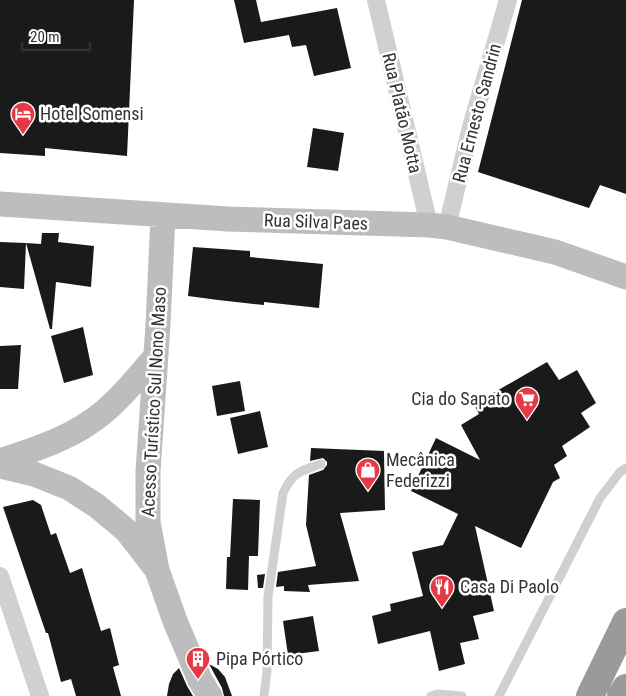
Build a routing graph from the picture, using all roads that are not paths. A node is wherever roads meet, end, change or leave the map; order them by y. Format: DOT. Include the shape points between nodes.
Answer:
graph roads {
  1 [pos="376,0"];
  2 [pos="508,0"];
  3 [pos="0,204"];
  4 [pos="162,216"];
  5 [pos="438,226"];
  6 [pos="626,277"];
  7 [pos="155,357"];
  8 [pos="0,461"];
  9 [pos="321,464"];
  10 [pos="0,466"];
  11 [pos="626,468"];
  12 [pos="157,570"];
  13 [pos="0,576"];
  14 [pos="626,622"];
  15 [pos="626,688"];
  16 [pos="40,696"];
  17 [pos="210,696"];
  18 [pos="264,696"];
  19 [pos="431,696"];
  20 [pos="462,696"];
  21 [pos="499,696"];
  22 [pos="590,696"];
  23 [pos="621,696"];
  1 -- 5 [label="street, Rua Platão Motta"];
  2 -- 5 [label="street, Rua Ernesto Sandrin" via="472,127"];
  3 -- 4 [label="main road, Rua Silva Paes"];
  4 -- 5 [label="main road, Rua Silva Paes"];
  4 -- 7 [label="main road, Acesso Turístico Sul Nono Maso"];
  5 -- 6 [label="main road, Rua Silva Paes" via="555,252"];
  7 -- 8 [label="main road" via="122,396 83,427 40,448"];
  7 -- 12 [label="main road, Acesso Turístico Sul Nono Maso" via="148,522"];
  9 -- 18 [label="lane" via="298,471 284,493 268,597"];
  10 -- 12 [label="main road" via="34,474 69,488 97,506 127,531"];
  11 -- 21 [label="lane" via="600,498"];
  12 -- 17 [label="main road, Acesso Turístico Sul Nono Maso" via="175,621"];
  13 -- 16 [label="street"];
  14 -- 22 [label="highway"];
  15 -- 23 [label="highway"];
  19 -- 20 [label="lane"];
}
